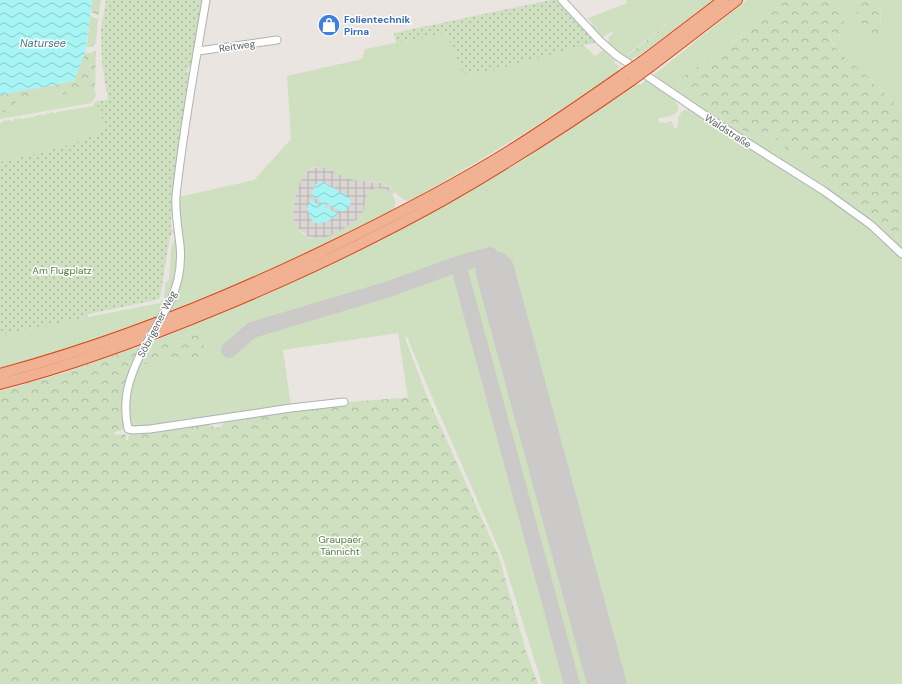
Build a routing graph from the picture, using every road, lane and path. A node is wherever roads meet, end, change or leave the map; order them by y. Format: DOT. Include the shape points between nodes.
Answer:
graph roads {
  1 [pos="206,0"];
  2 [pos="562,0"];
  3 [pos="722,0"];
  4 [pos="738,0"];
  5 [pos="277,40"];
  6 [pos="198,51"];
  7 [pos="647,63"];
  8 [pos="628,77"];
  9 [pos="902,254"];
  10 [pos="0,374"];
  11 [pos="0,384"];
  12 [pos="344,402"];
  1 -- 6 [label="street, Söbrigener Weg"];
  2 -- 9 [label="street, Waldstraße" via="616,55 824,191 870,225"];
  3 -- 7 [label="highway"];
  4 -- 7 [label="highway"];
  5 -- 6 [label="street, Reitweg"];
  6 -- 12 [label="street, Söbrigener Weg, bridge" via="176,197 180,246 177,284 129,381 126,413 128,429 150,429"];
  7 -- 8 [label="highway, bridge"];
  8 -- 10 [label="highway" via="406,210 265,279 154,324"];
  8 -- 11 [label="highway" via="586,112 515,158 447,198 358,245 176,326 102,353"];
}
